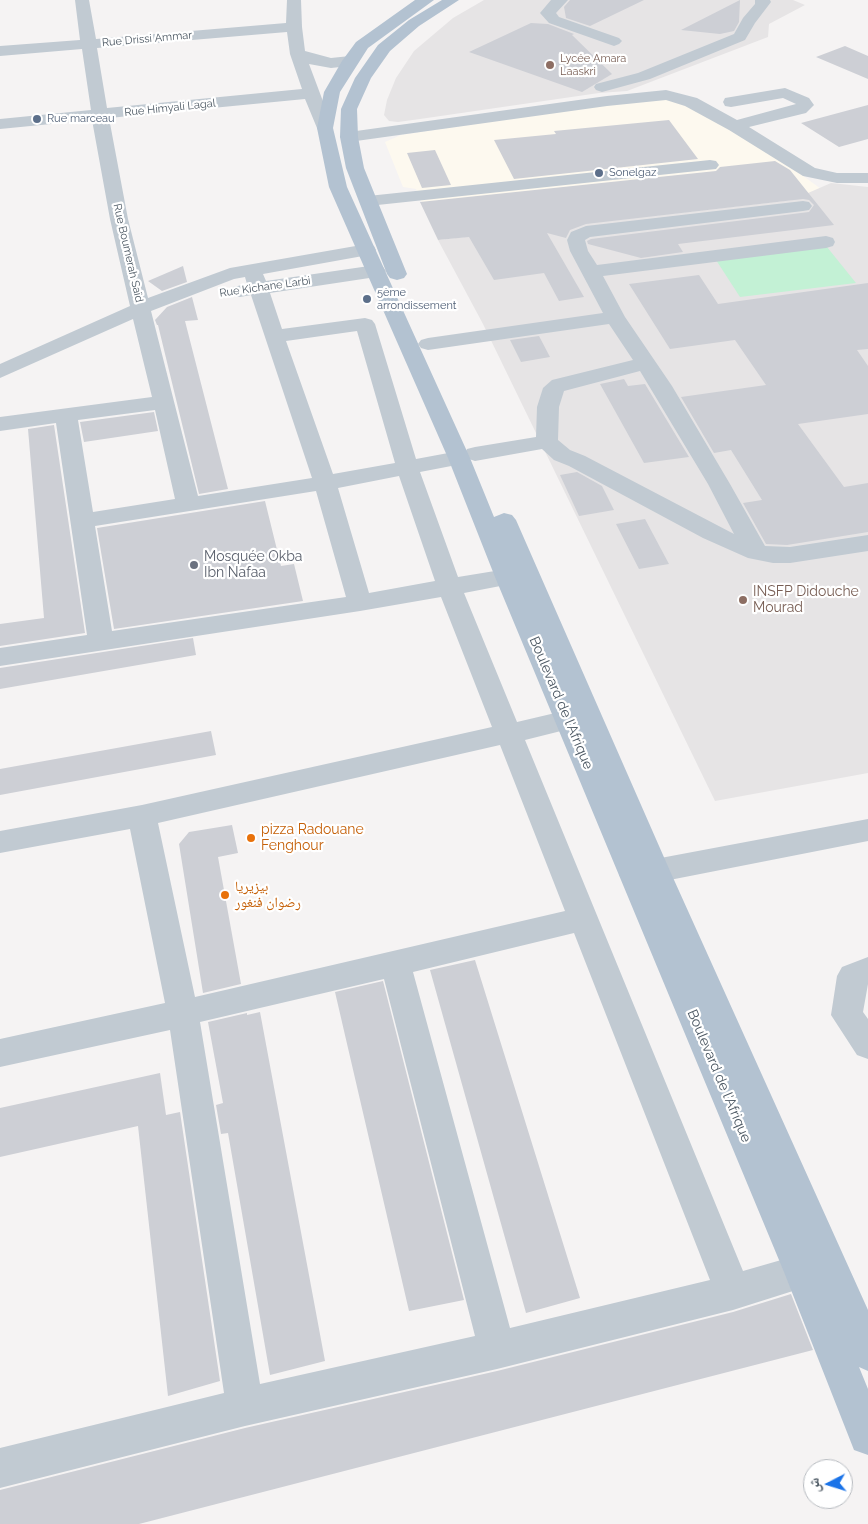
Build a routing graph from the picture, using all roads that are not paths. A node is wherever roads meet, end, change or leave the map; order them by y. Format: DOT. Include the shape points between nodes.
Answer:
graph roads {
  1 [pos="82,0"];
  2 [pos="294,0"];
  3 [pos="427,0"];
  4 [pos="452,0"];
  5 [pos="562,0"];
  6 [pos="762,0"];
  7 [pos="294,27"];
  8 [pos="614,41"];
  9 [pos="89,44"];
  10 [pos="0,51"];
  11 [pos="298,54"];
  12 [pos="350,61"];
  13 [pos="594,89"];
  14 [pos="311,93"];
  15 [pos="732,102"];
  16 [pos="100,115"];
  17 [pos="0,124"];
  18 [pos="735,126"];
  19 [pos="337,132"];
  20 [pos="710,165"];
  21 [pos="868,178"];
  22 [pos="368,201"];
  23 [pos="803,206"];
  24 [pos="826,242"];
  25 [pos="371,261"];
  26 [pos="591,272"];
  27 [pos="255,279"];
  28 [pos="147,305"];
  29 [pos="616,317"];
  30 [pos="276,336"];
  31 [pos="428,344"];
  32 [pos="646,363"];
  33 [pos="0,372"];
  34 [pos="165,402"];
  35 [pos="66,415"];
  36 [pos="0,424"];
  37 [pos="547,442"];
  38 [pos="467,456"];
  39 [pos="407,467"];
  40 [pos="325,483"];
  41 [pos="188,503"];
  42 [pos="81,521"];
  43 [pos="868,543"];
  44 [pos="756,552"];
  45 [pos="507,577"];
  46 [pos="450,588"];
  47 [pos="360,603"];
  48 [pos="101,642"];
  49 [pos="0,657"];
  50 [pos="568,720"];
  51 [pos="508,733"];
  52 [pos="142,816"];
  53 [pos="868,830"];
  54 [pos="0,842"];
  55 [pos="644,873"];
  56 [pos="583,919"];
  57 [pos="396,964"];
  58 [pos="868,970"];
  59 [pos="183,1013"];
  60 [pos="868,1045"];
  61 [pos="0,1053"];
  62 [pos="802,1272"];
  63 [pos="733,1292"];
  64 [pos="497,1350"];
  65 [pos="868,1352"];
  66 [pos="246,1407"];
  67 [pos="868,1436"];
  68 [pos="0,1468"];
  1 -- 9 [label="street, Rue Boumerah Saïd"];
  2 -- 7 [label="street"];
  3 -- 12 [label="main road, Boulevard de l'Afrique" via="362,45"];
  4 -- 19 [label="main road, Boulevard de l'Afrique" via="414,22 384,48 363,78"];
  5 -- 8 [label="street" via="548,13 554,20"];
  6 -- 13 [label="street" via="762,6 748,21 740,37 644,76"];
  7 -- 9 [label="street, Rue Drissi Ammar"];
  7 -- 11 [label="street"];
  9 -- 10 [label="street, Rue Drissi Ammar"];
  9 -- 16 [label="street, Rue Boumerah Saïd"];
  11 -- 12 [label="street" via="331,63"];
  11 -- 14 [label="street"];
  12 -- 19 [label="main road, Boulevard de l'Afrique" via="332,92"];
  14 -- 16 [label="street, Rue Himyali Lagal"];
  14 -- 19 [label="street"];
  15 -- 18 [label="street" via="785,93 806,105"];
  16 -- 17 [label="street, Rue Himyali Lagal"];
  16 -- 28 [label="street, Rue Boumerah Saïd" via="119,219"];
  18 -- 19 [label="street" via="691,102 672,96 652,95"];
  18 -- 21 [label="street" via="809,172 829,177"];
  19 -- 22 [label="main road, Boulevard de l'Afrique" via="356,168"];
  19 -- 25 [label="main road, Boulevard de l'Afrique" via="338,187"];
  20 -- 22 [label="street"];
  22 -- 31 [label="main road, Boulevard de l'Afrique"];
  23 -- 26 [label="street" via="586,232 576,240"];
  24 -- 26 [label="street"];
  25 -- 27 [label="street, Rue Kichane Larbi"];
  25 -- 38 [label="main road, Boulevard de l'Afrique"];
  26 -- 29 [label="street"];
  27 -- 28 [label="street, Rue Kichane Larbi"];
  27 -- 30 [label="street"];
  28 -- 33 [label="street, Rue Kichane Larbi"];
  28 -- 34 [label="street, Rue Boumerah Saïd"];
  29 -- 31 [label="street"];
  29 -- 32 [label="street"];
  30 -- 39 [label="street" via="365,324"];
  30 -- 40 [label="street"];
  31 -- 38 [label="main road, Boulevard de l'Afrique"];
  32 -- 37 [label="street" via="559,384 554,388 548,407"];
  32 -- 44 [label="street"];
  34 -- 35 [label="street"];
  34 -- 41 [label="street, Rue Boumerah Saïd"];
  35 -- 36 [label="street"];
  35 -- 42 [label="street"];
  37 -- 38 [label="street"];
  37 -- 44 [label="street" via="562,455 711,533"];
  38 -- 39 [label="street"];
  38 -- 45 [label="main road, Boulevard de l'Afrique"];
  38 -- 55 [label="main road, Boulevard de l'Afrique"];
  39 -- 40 [label="street"];
  39 -- 46 [label="street"];
  40 -- 41 [label="street"];
  40 -- 47 [label="street"];
  41 -- 42 [label="street"];
  42 -- 48 [label="street"];
  43 -- 44 [label="street" via="790,555"];
  45 -- 46 [label="street"];
  45 -- 50 [label="main road, Boulevard de l'Afrique"];
  46 -- 47 [label="street"];
  46 -- 51 [label="street"];
  47 -- 48 [label="street"];
  48 -- 49 [label="street"];
  50 -- 51 [label="street"];
  50 -- 55 [label="main road, Boulevard de l'Afrique"];
  51 -- 52 [label="street"];
  51 -- 56 [label="street"];
  52 -- 54 [label="street"];
  52 -- 59 [label="street"];
  53 -- 55 [label="street"];
  55 -- 62 [label="main road, Boulevard de l'Afrique"];
  55 -- 65 [label="main road, Boulevard de l'Afrique"];
  56 -- 57 [label="street"];
  56 -- 63 [label="street"];
  57 -- 59 [label="street"];
  57 -- 64 [label="street"];
  58 -- 60 [label="street" via="853,976 847,1015"];
  59 -- 61 [label="street"];
  59 -- 66 [label="street"];
  62 -- 63 [label="street"];
  62 -- 67 [label="main road, Boulevard de l'Afrique"];
  63 -- 64 [label="street"];
  64 -- 66 [label="street"];
  66 -- 68 [label="street"];
}
